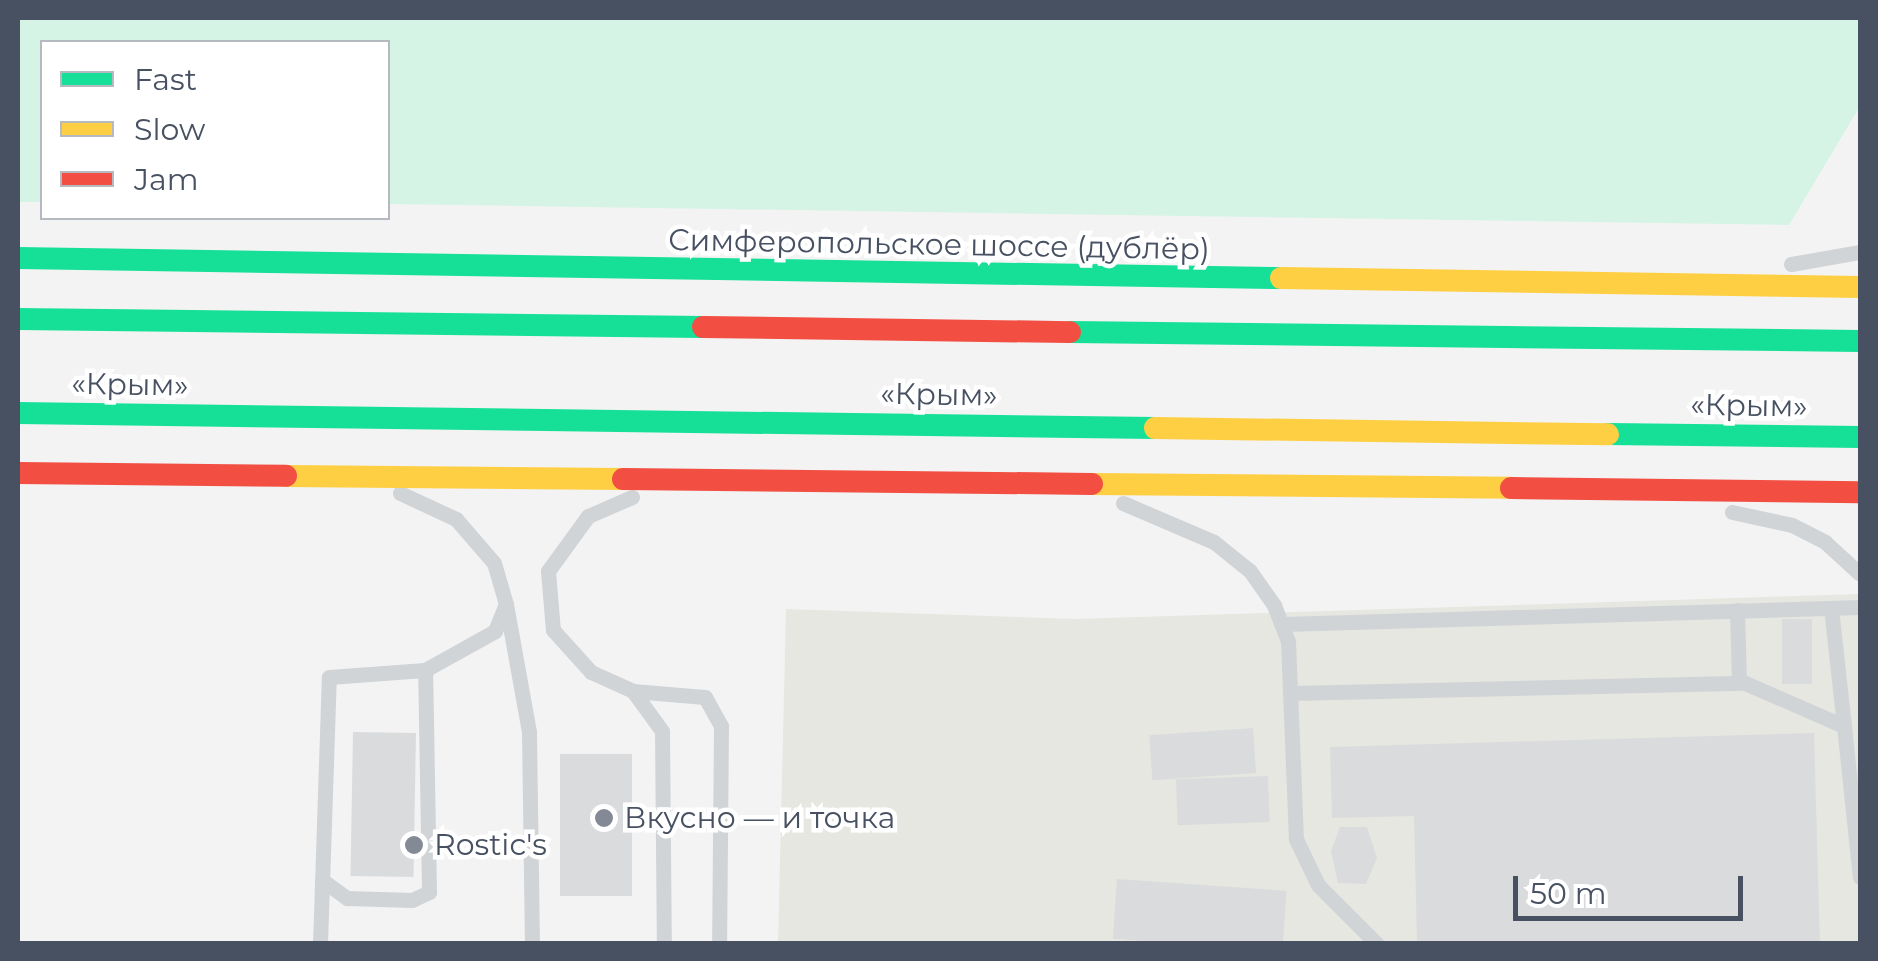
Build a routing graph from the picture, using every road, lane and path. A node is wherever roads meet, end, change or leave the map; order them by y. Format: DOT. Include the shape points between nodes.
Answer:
graph roads {
  1 [pos="1860,252"];
  2 [pos="18,258"];
  3 [pos="1650,284"];
  4 [pos="1860,287"];
  5 [pos="18,319"];
  6 [pos="1860,341"];
  7 [pos="18,413"];
  8 [pos="1860,437"];
  9 [pos="18,474"];
  10 [pos="360,475"];
  11 [pos="674,478"];
  12 [pos="1073,482"];
  13 [pos="1620,488"];
  14 [pos="1860,492"];
  15 [pos="1860,574"];
  16 [pos="506,604"];
  17 [pos="1860,607"];
  18 [pos="1831,608"];
  19 [pos="1736,610"];
  20 [pos="1284,624"];
  21 [pos="425,670"];
  22 [pos="1739,682"];
  23 [pos="633,692"];
  24 [pos="1291,693"];
  25 [pos="1844,726"];
  26 [pos="1860,877"];
  27 [pos="322,880"];
  28 [pos="320,944"];
  29 [pos="532,944"];
  30 [pos="664,944"];
  31 [pos="719,944"];
  32 [pos="1378,944"];
  1 -- 3 [label="lane"];
  2 -- 3 [label="main road, Симферопольское шоссе (дублёр)"];
  3 -- 4 [label="main road, Симферопольское шоссе (дублёр)"];
  5 -- 6 [label="main road"];
  7 -- 8 [label="main road, «Крым»"];
  9 -- 10 [label="main road"];
  10 -- 11 [label="main road"];
  10 -- 16 [label="lane" via="456,520 494,563"];
  11 -- 12 [label="main road"];
  11 -- 23 [label="lane" via="588,516 548,571 553,630 591,672"];
  12 -- 13 [label="main road"];
  12 -- 20 [label="lane" via="1214,542 1250,571"];
  13 -- 14 [label="main road"];
  13 -- 15 [label="lane" via="1792,525 1825,542"];
  16 -- 21 [label="lane" via="495,631"];
  16 -- 29 [label="lane" via="529,732"];
  17 -- 18 [label="lane"];
  18 -- 19 [label="lane"];
  18 -- 25 [label="lane"];
  19 -- 20 [label="lane"];
  19 -- 22 [label="lane"];
  20 -- 24 [label="lane"];
  21 -- 27 [label="lane" via="329,677"];
  21 -- 27 [label="lane" via="429,892 412,900 347,898"];
  22 -- 24 [label="lane"];
  22 -- 25 [label="lane"];
  23 -- 30 [label="lane" via="662,731"];
  23 -- 31 [label="lane" via="705,697 721,726"];
  24 -- 32 [label="lane" via="1296,839 1318,885"];
  25 -- 26 [label="lane"];
  27 -- 28 [label="lane"];
}
